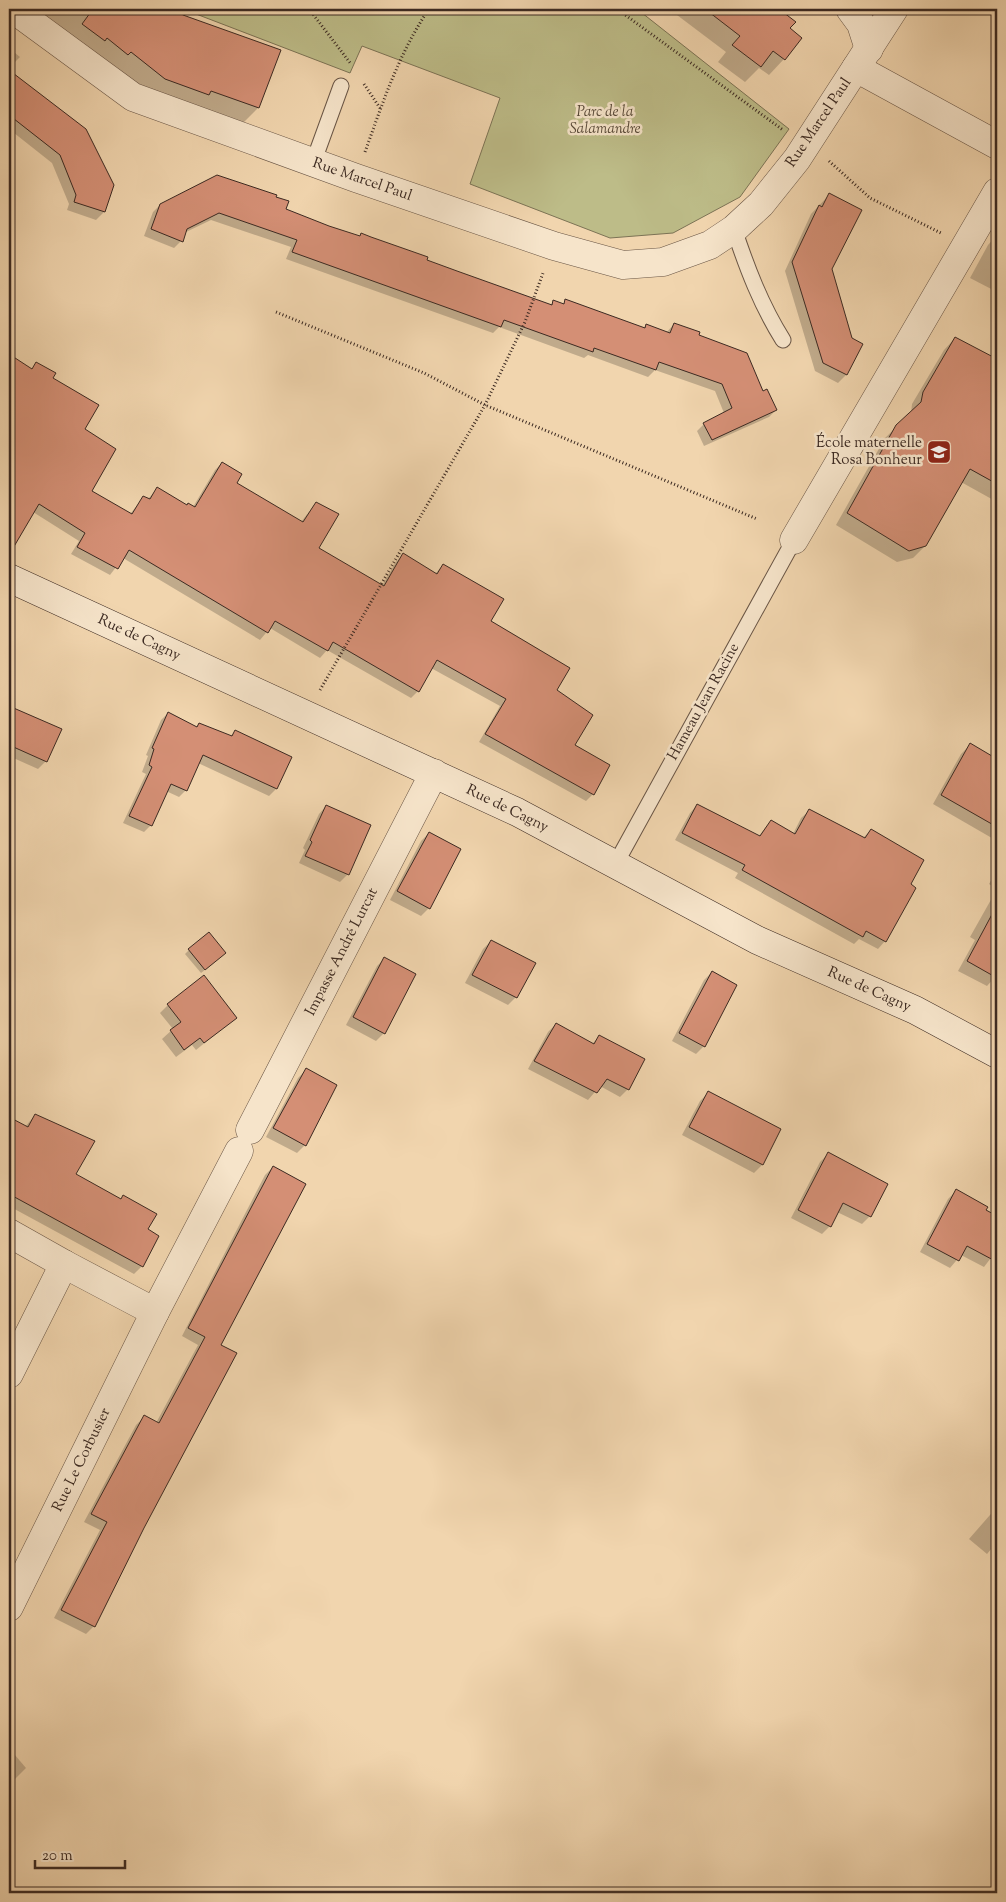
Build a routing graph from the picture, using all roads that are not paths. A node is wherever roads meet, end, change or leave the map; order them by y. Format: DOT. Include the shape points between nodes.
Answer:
graph roads {
  1 [pos="13,9"];
  2 [pos="850,9"];
  3 [pos="894,9"];
  4 [pos="863,59"];
  5 [pos="341,86"];
  6 [pos="997,144"];
  7 [pos="313,163"];
  8 [pos="997,192"];
  9 [pos="734,229"];
  10 [pos="783,340"];
  11 [pos="794,540"];
  12 [pos="9,578"];
  13 [pos="434,774"];
  14 [pos="615,865"];
  15 [pos="997,1054"];
  16 [pos="245,1140"];
  17 [pos="9,1234"];
  18 [pos="64,1264"];
  19 [pos="155,1312"];
  20 [pos="9,1374"];
  21 [pos="9,1607"];
  1 -- 7 [label="street, Rue Marcel Paul" via="133,97"];
  2 -- 4 [label="street" via="861,24"];
  3 -- 4 [label="street, Rue Marcel Paul"];
  4 -- 6 [label="street"];
  4 -- 9 [label="street, Rue Marcel Paul" via="797,160 761,204"];
  5 -- 7 [label="lane"];
  7 -- 9 [label="street, Rue Marcel Paul" via="554,246 623,265 663,262 710,245"];
  8 -- 11 [label="street"];
  9 -- 10 [label="lane" via="753,283"];
  11 -- 14 [label="lane, Hameau Jean Racine"];
  12 -- 13 [label="street, Rue de Cagny"];
  13 -- 14 [label="street, Rue de Cagny" via="517,812"];
  13 -- 16 [label="street, Impasse André Lurcat"];
  14 -- 15 [label="street, Rue de Cagny" via="757,940 914,1010"];
  16 -- 19 [label="street, Rue Le Corbusier"];
  17 -- 18 [label="street"];
  18 -- 19 [label="street"];
  18 -- 20 [label="street"];
  19 -- 21 [label="street, Rue Le Corbusier"];
}
